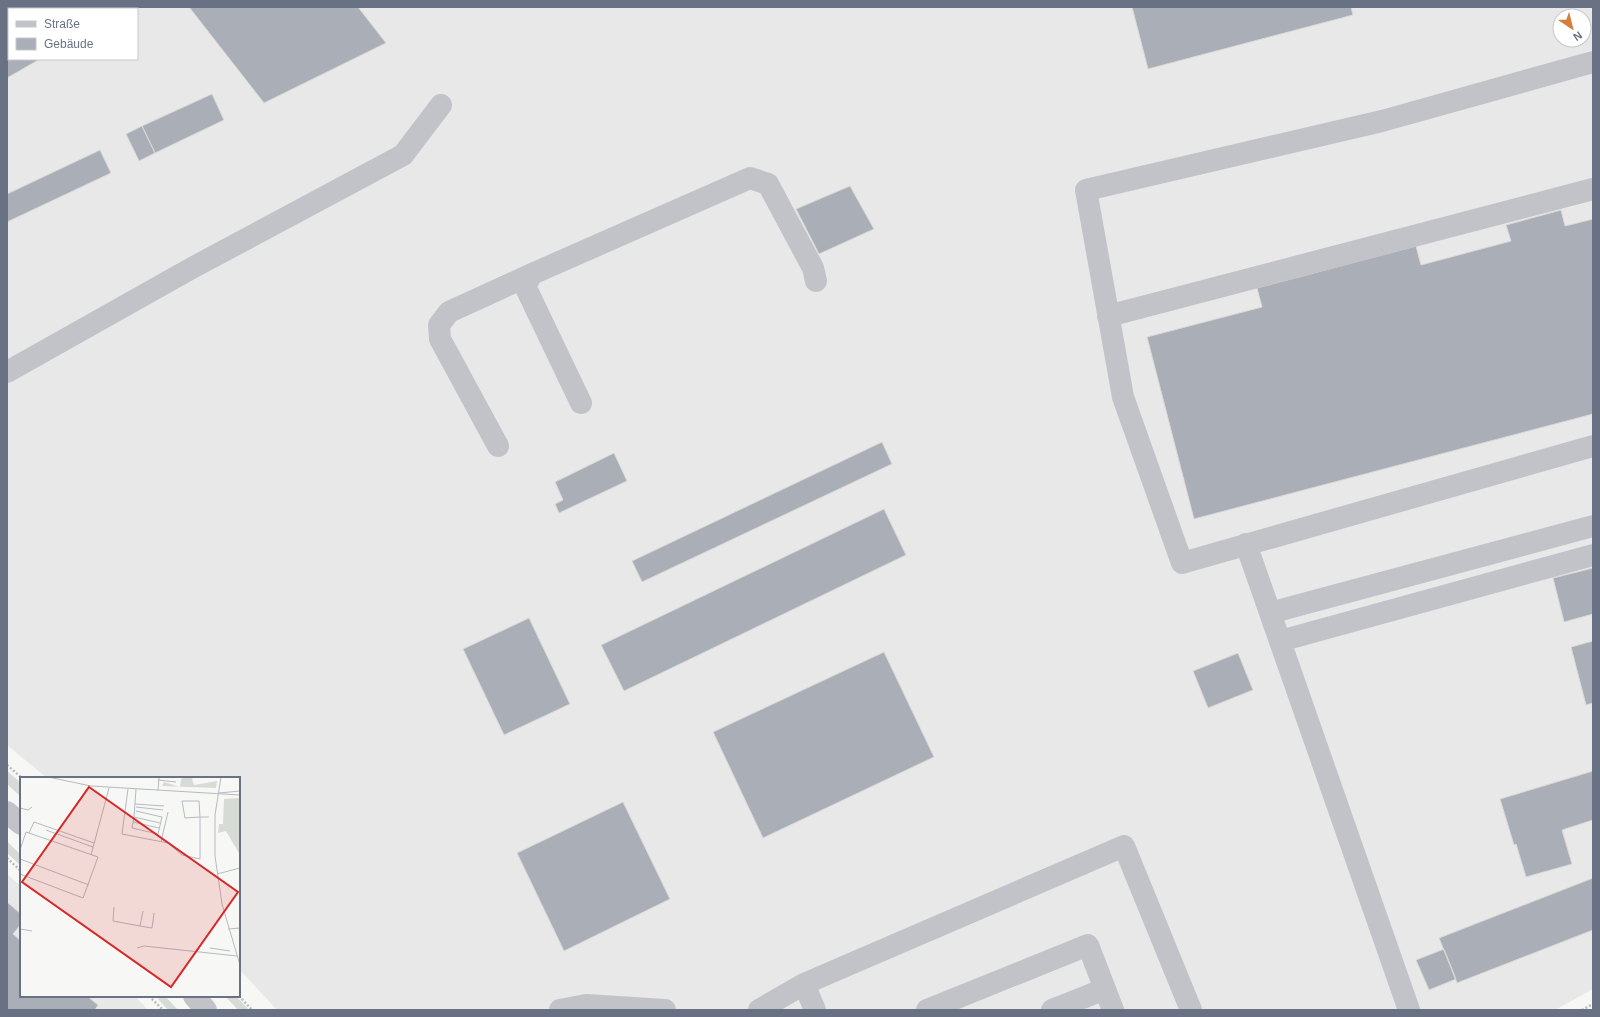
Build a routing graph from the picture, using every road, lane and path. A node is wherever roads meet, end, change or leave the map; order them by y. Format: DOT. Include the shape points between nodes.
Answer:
graph roads {
  1 [pos="1593,62"];
  2 [pos="441,105"];
  3 [pos="1593,189"];
  4 [pos="532,274"];
  5 [pos="816,281"];
  6 [pos="1108,316"];
  7 [pos="7,372"];
  8 [pos="581,403"];
  9 [pos="498,446"];
  10 [pos="1593,446"];
  11 [pos="1593,526"];
  12 [pos="1246,544"];
  13 [pos="1593,555"];
  14 [pos="1270,613"];
  15 [pos="1280,641"];
  16 [pos="7,765"];
  17 [pos="21,777"];
  18 [pos="7,812"];
  19 [pos="20,823"];
  20 [pos="7,858"];
  21 [pos="20,869"];
  22 [pos="804,984"];
  23 [pos="1105,989"];
  24 [pos="150,997"];
  25 [pos="195,997"];
  26 [pos="240,997"];
  27 [pos="1593,1004"];
  28 [pos="163,1010"];
  29 [pos="206,1010"];
  30 [pos="252,1010"];
  31 [pos="560,1010"];
  32 [pos="665,1010"];
  33 [pos="758,1010"];
  34 [pos="815,1010"];
  35 [pos="927,1010"];
  36 [pos="1052,1010"];
  37 [pos="1113,1010"];
  38 [pos="1191,1010"];
  39 [pos="1410,1010"];
  40 [pos="1582,1010"];
  1 -- 6 [label="street" via="1382,121 1086,190"];
  2 -- 7 [label="street" via="403,155 192,268"];
  3 -- 6 [label="street"];
  4 -- 5 [label="street" via="750,178 768,184 813,268"];
  4 -- 8 [label="street" via="525,286"];
  4 -- 9 [label="street" via="449,312 439,325 440,339"];
  6 -- 12 [label="street" via="1123,397 1182,563"];
  10 -- 12 [label="street"];
  11 -- 14 [label="street"];
  12 -- 14 [label="street"];
  13 -- 15 [label="street"];
  14 -- 15 [label="street"];
  15 -- 39 [label="street"];
  16 -- 17 [label="path"];
  18 -- 19 [label="street"];
  20 -- 21 [label="path"];
  22 -- 33 [label="street"];
  22 -- 34 [label="street"];
  22 -- 38 [label="street" via="1124,846"];
  23 -- 35 [label="street" via="1088,945"];
  23 -- 36 [label="street"];
  23 -- 37 [label="street"];
  24 -- 28 [label="path"];
  25 -- 29 [label="street"];
  26 -- 30 [label="path"];
  27 -- 40 [label="path"];
  31 -- 32 [label="street" via="586,1005"];
}
